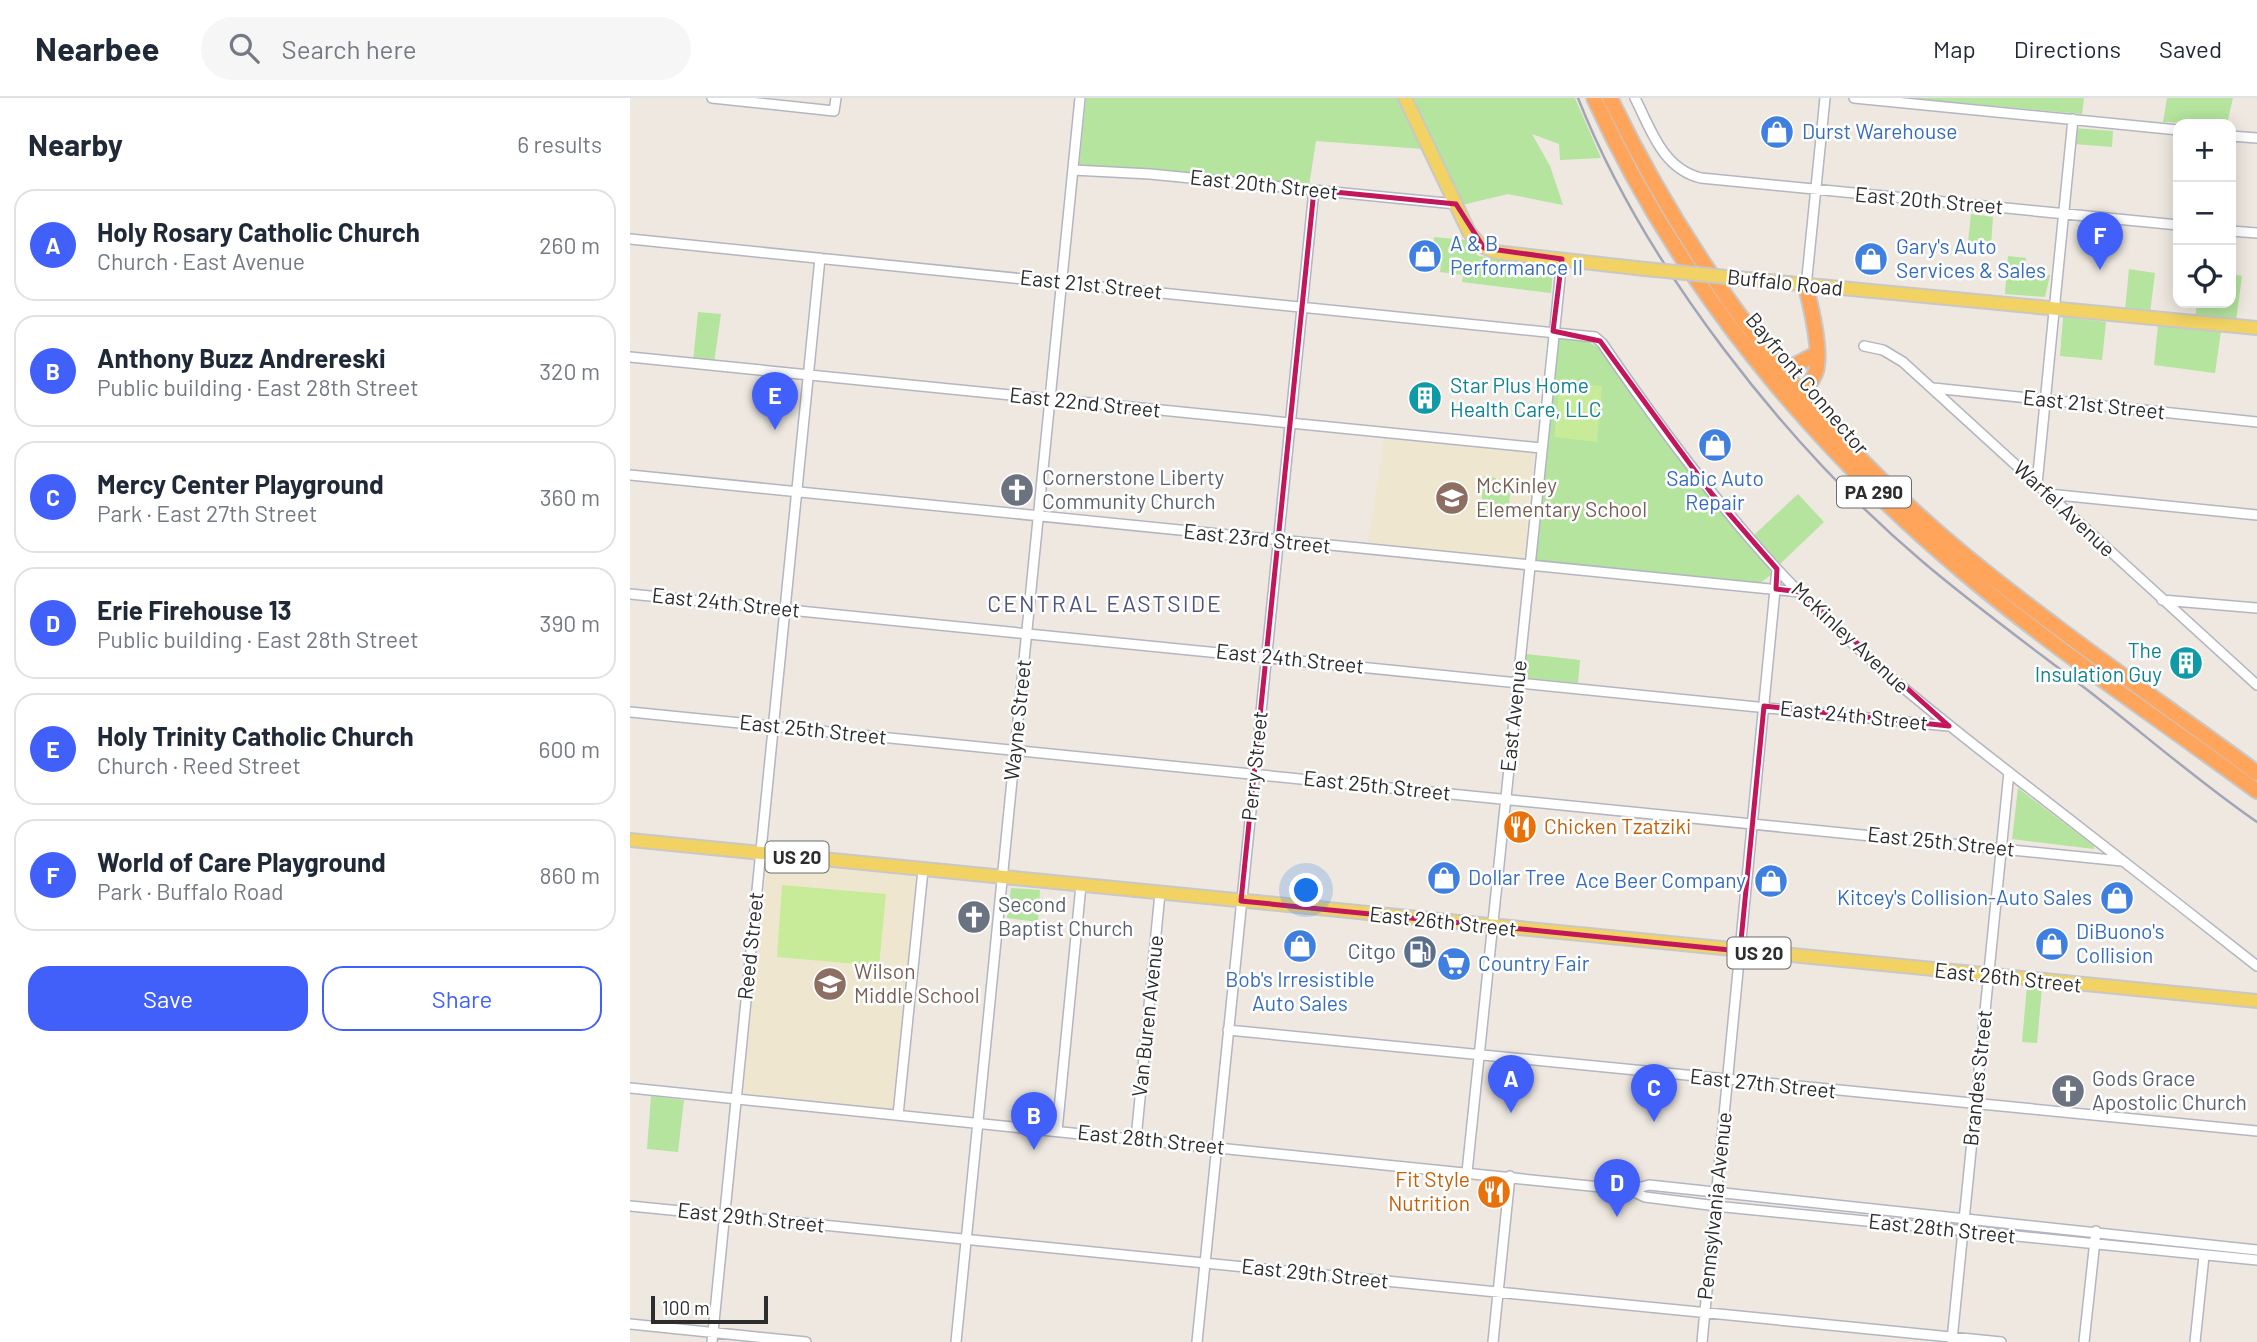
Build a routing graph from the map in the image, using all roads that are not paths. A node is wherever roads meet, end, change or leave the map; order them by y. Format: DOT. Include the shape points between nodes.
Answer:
graph roads {
  1 [pos="836,98"];
  2 [pos="1080,98"];
  3 [pos="1405,98"];
  4 [pos="1594,98"];
  5 [pos="1610,98"];
  6 [pos="1635,98"];
  7 [pos="1825,98"];
  8 [pos="1854,98"];
  9 [pos="712,99"];
  10 [pos="2073,119"];
  11 [pos="2173,129"];
  12 [pos="2236,136"];
  13 [pos="2257,138"];
  14 [pos="1073,170"];
  15 [pos="1314,190"];
  16 [pos="1815,190"];
  17 [pos="1455,204"];
  18 [pos="2064,214"];
  19 [pos="2173,225"];
  20 [pos="2236,231"];
  21 [pos="2257,233"];
  22 [pos="630,239"];
  23 [pos="820,258"];
  24 [pos="1562,259"];
  25 [pos="1062,282"];
  26 [pos="1807,287"];
  27 [pos="1302,306"];
  28 [pos="2054,308"];
  29 [pos="2257,328"];
  30 [pos="1553,331"];
  31 [pos="1864,346"];
  32 [pos="1816,354"];
  33 [pos="630,357"];
  34 [pos="1782,372"];
  35 [pos="808,375"];
  36 [pos="1931,388"];
  37 [pos="1795,398"];
  38 [pos="1050,399"];
  39 [pos="2046,400"];
  40 [pos="2257,422"];
  41 [pos="1289,424"];
  42 [pos="1541,448"];
  43 [pos="630,475"];
  44 [pos="2037,484"];
  45 [pos="797,492"];
  46 [pos="2048,494"];
  47 [pos="2257,515"];
  48 [pos="1038,516"];
  49 [pos="1278,541"];
  50 [pos="1529,566"];
  51 [pos="1777,569"];
  52 [pos="1776,589"];
  53 [pos="1800,592"];
  54 [pos="630,594"];
  55 [pos="2162,600"];
  56 [pos="2257,608"];
  57 [pos="785,609"];
  58 [pos="1027,633"];
  59 [pos="1266,657"];
  60 [pos="1517,681"];
  61 [pos="2257,685"];
  62 [pos="1765,706"];
  63 [pos="630,712"];
  64 [pos="773,726"];
  65 [pos="1950,726"];
  66 [pos="1015,750"];
  67 [pos="2009,772"];
  68 [pos="2257,773"];
  69 [pos="1254,774"];
  70 [pos="2257,791"];
  71 [pos="1505,799"];
  72 [pos="1753,823"];
  73 [pos="630,841"];
  74 [pos="2001,848"];
  75 [pos="761,853"];
  76 [pos="2124,861"];
  77 [pos="923,870"];
  78 [pos="1002,878"];
  79 [pos="1081,886"];
  80 [pos="1160,893"];
  81 [pos="1241,901"];
  82 [pos="1492,926"];
  83 [pos="1740,951"];
  84 [pos="2257,966"];
  85 [pos="1988,976"];
  86 [pos="2257,1001"];
  87 [pos="1228,1030"];
  88 [pos="1479,1055"];
  89 [pos="1728,1080"];
  90 [pos="630,1088"];
  91 [pos="736,1099"];
  92 [pos="1975,1105"];
  93 [pos="898,1115"];
  94 [pos="978,1123"];
  95 [pos="1057,1131"];
  96 [pos="2257,1131"];
  97 [pos="1136,1139"];
  98 [pos="1216,1147"];
  99 [pos="1467,1172"];
  100 [pos="1510,1176"];
  101 [pos="1630,1190"];
  102 [pos="1717,1193"];
  103 [pos="630,1206"];
  104 [pos="1715,1206"];
  105 [pos="726,1215"];
  106 [pos="1964,1219"];
  107 [pos="2096,1231"];
  108 [pos="1962,1232"];
  109 [pos="965,1239"];
  110 [pos="2094,1245"];
  111 [pos="2257,1250"];
  112 [pos="2204,1256"];
  113 [pos="2257,1260"];
  114 [pos="1205,1263"];
  115 [pos="1498,1292"];
  116 [pos="1705,1312"];
  117 [pos="630,1324"];
  118 [pos="712,1337"];
  119 [pos="1952,1340"];
  120 [pos="806,1342"];
  121 [pos="956,1342"];
  122 [pos="1197,1342"];
  123 [pos="1493,1342"];
  124 [pos="1702,1342"];
  125 [pos="2001,1342"];
  126 [pos="2084,1342"];
  127 [pos="2195,1342"];
  1 -- 9 [label="street" via="834,111"];
  2 -- 14 [label="street, Wayne Street"];
  3 -- 17 [label="main road, Buffalo Road"];
  4 -- 37 [label="highway, Bayfront Connector / PA 290" via="1678,252 1734,333"];
  5 -- 34 [label="highway, Bayfront Connector / PA 290" via="1701,261"];
  6 -- 16 [label="street, East 20th Street" via="1661,149 1681,170 1701,178"];
  7 -- 16 [label="street"];
  8 -- 10 [label="street"];
  10 -- 11 [label="street"];
  10 -- 18 [label="street"];
  12 -- 13 [label="street"];
  14 -- 15 [label="street, East 20th Street"];
  14 -- 25 [label="street, Wayne Street"];
  15 -- 17 [label="street, East 20th Street"];
  15 -- 27 [label="street, Perry Street"];
  16 -- 18 [label="street, East 20th Street"];
  16 -- 26 [label="street"];
  17 -- 24 [label="main road, Buffalo Road" via="1469,232 1484,248"];
  18 -- 19 [label="street, East 20th Street"];
  18 -- 28 [label="street"];
  20 -- 21 [label="street"];
  22 -- 23 [label="street, East 21st Street"];
  23 -- 25 [label="street, East 21st Street"];
  23 -- 35 [label="street, Reed Street"];
  24 -- 26 [label="main road, Buffalo Road, bridge"];
  24 -- 30 [label="street, East Avenue"];
  25 -- 27 [label="street, East 21st Street"];
  25 -- 38 [label="street, Wayne Street"];
  26 -- 28 [label="main road, Buffalo Road"];
  26 -- 32 [label="highway"];
  27 -- 30 [label="street, East 21st Street"];
  27 -- 41 [label="street, Perry Street"];
  28 -- 29 [label="main road, Buffalo Road"];
  28 -- 39 [label="street"];
  30 -- 42 [label="street, East Avenue"];
  30 -- 51 [label="street, McKinley Avenue" via="1600,341 1695,472"];
  31 -- 36 [label="street, Warfel Avenue" via="1891,354"];
  32 -- 34 [label="highway"];
  32 -- 37 [label="highway" via="1815,375"];
  33 -- 35 [label="street, East 22nd Street"];
  34 -- 37 [label="highway, Bayfront Connector / PA 290"];
  35 -- 38 [label="street, East 22nd Street"];
  35 -- 45 [label="street, Reed Street"];
  36 -- 39 [label="street, East 21st Street"];
  36 -- 44 [label="street, Warfel Avenue"];
  37 -- 68 [label="highway, Bayfront Connector / PA 290" via="1967,558"];
  37 -- 70 [label="highway, Bayfront Connector / PA 290" via="1865,483 1962,571"];
  38 -- 41 [label="street, East 22nd Street"];
  38 -- 48 [label="street, Wayne Street"];
  39 -- 40 [label="street, East 21st Street"];
  39 -- 44 [label="street"];
  41 -- 42 [label="street, East 22nd Street"];
  41 -- 49 [label="street, Perry Street"];
  42 -- 50 [label="street, East Avenue"];
  43 -- 45 [label="street, East 23rd Street"];
  44 -- 46 [label="street, Warfel Avenue"];
  45 -- 48 [label="street, East 23rd Street"];
  45 -- 57 [label="street, Reed Street"];
  46 -- 47 [label="street"];
  46 -- 55 [label="street, Warfel Avenue"];
  48 -- 49 [label="street, East 23rd Street"];
  48 -- 58 [label="street, Wayne Street"];
  49 -- 50 [label="street, East 23rd Street"];
  49 -- 59 [label="street, Perry Street"];
  50 -- 52 [label="street, East 23rd Street"];
  50 -- 60 [label="street, East Avenue"];
  51 -- 52 [label="street, Pennsylvania Avenue"];
  51 -- 53 [label="street, McKinley Avenue"];
  52 -- 53 [label="street, East 23rd Street"];
  52 -- 62 [label="street, Pennsylvania Avenue"];
  53 -- 65 [label="street, McKinley Avenue" via="1885,673"];
  54 -- 57 [label="street, East 24th Street"];
  55 -- 56 [label="street"];
  55 -- 61 [label="street, Warfel Avenue"];
  57 -- 58 [label="street, East 24th Street"];
  57 -- 64 [label="street, Reed Street"];
  58 -- 59 [label="street, East 24th Street"];
  58 -- 66 [label="street, Wayne Street"];
  59 -- 60 [label="street, East 24th Street"];
  59 -- 69 [label="street, Perry Street"];
  60 -- 62 [label="street, East 24th Street"];
  60 -- 71 [label="street, East Avenue"];
  62 -- 65 [label="street, East 24th Street"];
  62 -- 72 [label="street, Pennsylvania Avenue"];
  63 -- 64 [label="street, East 25th Street"];
  64 -- 66 [label="street, East 25th Street"];
  64 -- 75 [label="street, Reed Street"];
  65 -- 67 [label="street, McKinley Avenue"];
  66 -- 69 [label="street, East 25th Street"];
  66 -- 78 [label="street, Wayne Street"];
  67 -- 74 [label="street, Brandes Street"];
  67 -- 76 [label="street, McKinley Avenue"];
  69 -- 71 [label="street, East 25th Street"];
  69 -- 81 [label="street, Perry Street"];
  71 -- 72 [label="street, East 25th Street"];
  71 -- 82 [label="street, East Avenue"];
  72 -- 74 [label="street, East 25th Street"];
  72 -- 83 [label="street, Pennsylvania Avenue"];
  73 -- 75 [label="main road, East 26th Street / US 20"];
  74 -- 76 [label="street, East 25th Street"];
  74 -- 85 [label="street, Brandes Street"];
  75 -- 77 [label="main road, East 26th Street / US 20"];
  75 -- 91 [label="street, Reed Street"];
  76 -- 84 [label="street, McKinley Avenue"];
  77 -- 78 [label="main road, East 26th Street / US 20"];
  77 -- 93 [label="street"];
  78 -- 79 [label="main road, East 26th Street / US 20"];
  78 -- 94 [label="street, Wayne Street"];
  79 -- 80 [label="main road, East 26th Street / US 20"];
  79 -- 95 [label="street"];
  80 -- 81 [label="main road, East 26th Street / US 20"];
  80 -- 97 [label="street, Van Buren Avenue"];
  81 -- 82 [label="main road, East 26th Street / US 20"];
  81 -- 87 [label="street, Perry Street"];
  82 -- 83 [label="main road, East 26th Street / US 20"];
  82 -- 88 [label="street, East Avenue"];
  83 -- 85 [label="main road, East 26th Street / US 20"];
  83 -- 89 [label="street, Pennsylvania Avenue"];
  85 -- 86 [label="main road, East 26th Street / US 20"];
  85 -- 92 [label="street, Brandes Street"];
  87 -- 88 [label="street, East 27th Street"];
  87 -- 98 [label="street, Perry Street"];
  88 -- 89 [label="street, East 27th Street"];
  88 -- 99 [label="street, East Avenue"];
  89 -- 92 [label="street, East 27th Street"];
  89 -- 102 [label="street, Pennsylvania Avenue"];
  90 -- 91 [label="street, East 28th Street"];
  91 -- 93 [label="street, East 28th Street"];
  91 -- 105 [label="street, Reed Street"];
  92 -- 96 [label="street, East 27th Street"];
  92 -- 106 [label="street, Brandes Street"];
  93 -- 94 [label="street, East 28th Street"];
  94 -- 95 [label="street, East 28th Street"];
  94 -- 109 [label="street, Wayne Street"];
  95 -- 97 [label="street, East 28th Street"];
  97 -- 98 [label="street, East 28th Street"];
  98 -- 99 [label="street, East 28th Street"];
  98 -- 114 [label="street, Perry Street"];
  99 -- 100 [label="street, East 28th Street"];
  100 -- 101 [label="street, East 28th Street"];
  100 -- 115 [label="street"];
  101 -- 102 [label="street, East 28th Street" via="1649,1185"];
  101 -- 104 [label="street, East 28th Street" via="1645,1197"];
  102 -- 104 [label="street, Pennsylvania Avenue"];
  102 -- 106 [label="street, East 28th Street"];
  103 -- 105 [label="street, East 29th Street"];
  104 -- 108 [label="street, East 28th Street"];
  104 -- 116 [label="street, Pennsylvania Avenue"];
  105 -- 109 [label="street, East 29th Street"];
  105 -- 118 [label="street, Reed Street"];
  106 -- 107 [label="street, East 28th Street"];
  106 -- 108 [label="street, Brandes Street"];
  107 -- 110 [label="street"];
  107 -- 111 [label="street, East 28th Street"];
  108 -- 110 [label="street, East 28th Street"];
  108 -- 119 [label="street, Brandes Street"];
  109 -- 114 [label="street, East 29th Street"];
  109 -- 121 [label="street, Wayne Street"];
  110 -- 112 [label="street, East 28th Street"];
  110 -- 126 [label="street"];
  112 -- 113 [label="street, East 28th Street"];
  112 -- 127 [label="street"];
  114 -- 115 [label="street, East 29th Street"];
  114 -- 122 [label="street, Perry Street"];
  115 -- 116 [label="street, East 29th Street"];
  115 -- 123 [label="street"];
  116 -- 119 [label="street, East 29th Street"];
  116 -- 124 [label="street, Pennsylvania Avenue"];
  117 -- 118 [label="street"];
  118 -- 120 [label="street"];
  119 -- 125 [label="street, East 29th Street"];
}
